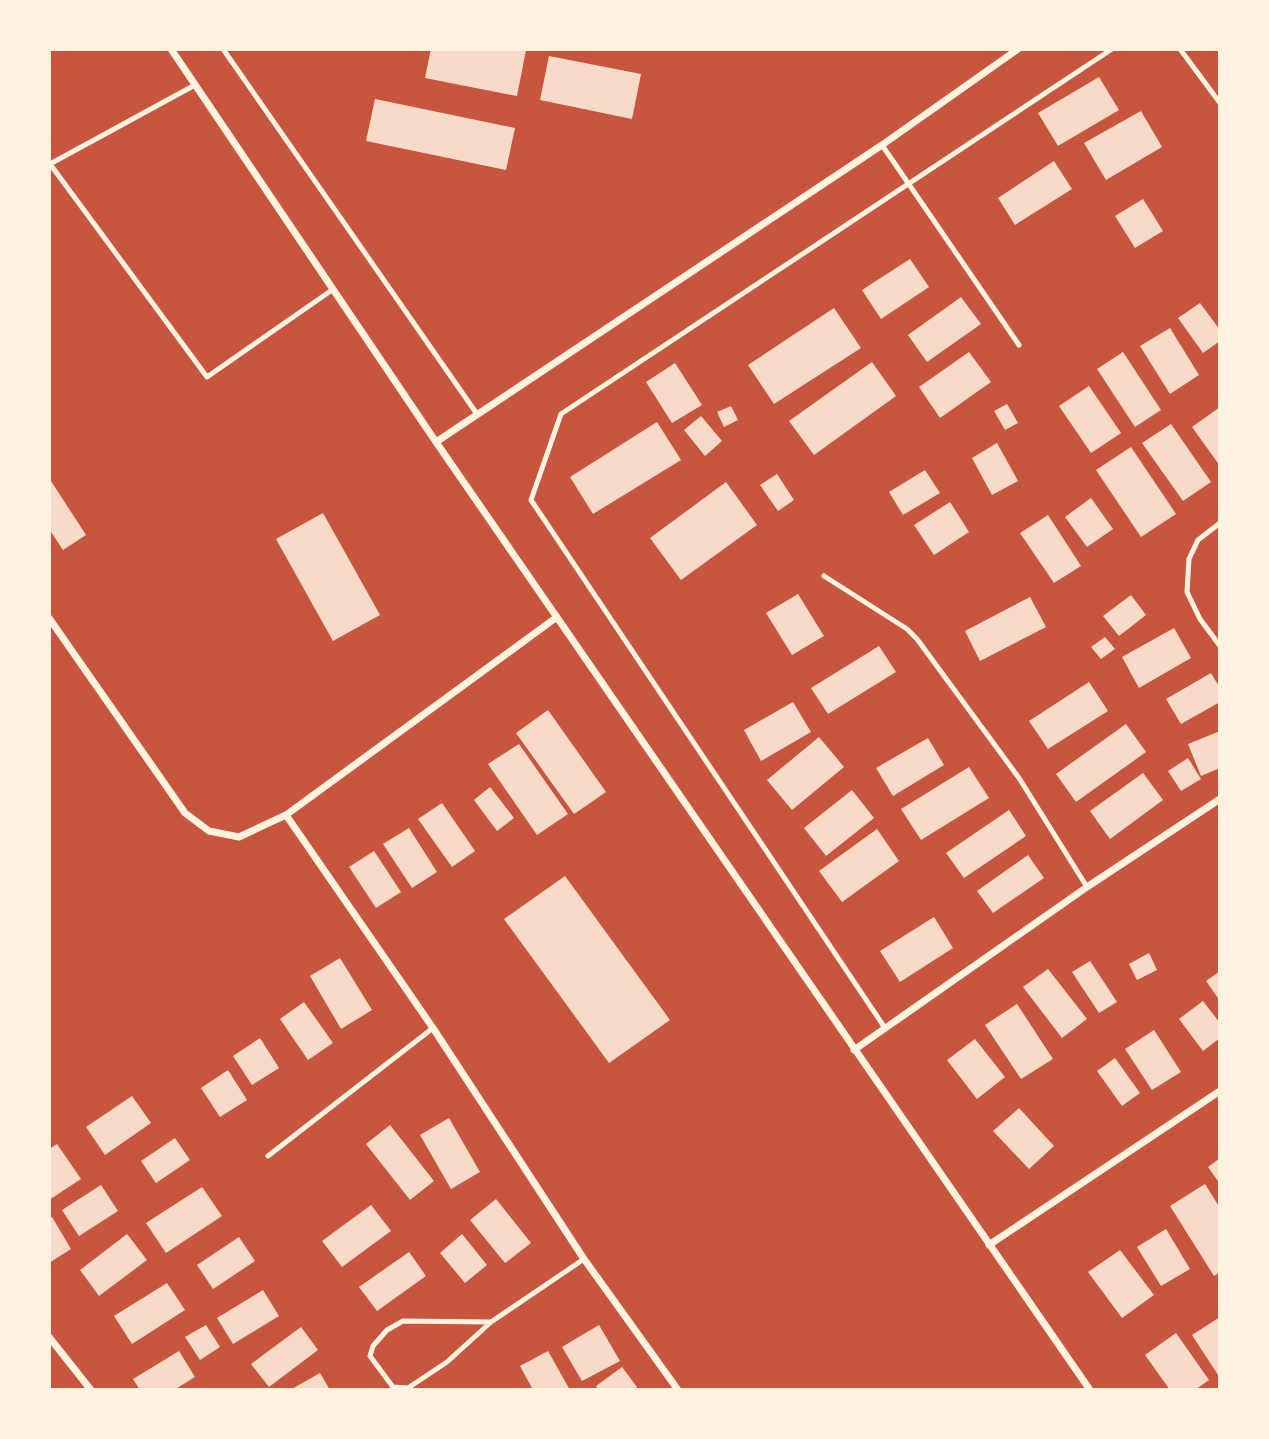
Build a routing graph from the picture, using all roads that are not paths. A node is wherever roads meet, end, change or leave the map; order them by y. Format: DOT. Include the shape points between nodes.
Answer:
graph roads {
  1 [pos="171,49"];
  2 [pos="223,49"];
  3 [pos="1018,49"];
  4 [pos="1112,49"];
  5 [pos="1180,49"];
  6 [pos="195,85"];
  7 [pos="1220,103"];
  8 [pos="882,145"];
  9 [pos="908,184"];
  10 [pos="332,290"];
  11 [pos="1019,345"];
  12 [pos="477,414"];
  13 [pos="436,442"];
  14 [pos="1220,523"];
  15 [pos="824,576"];
  16 [pos="558,617"];
  17 [pos="49,618"];
  18 [pos="1220,646"];
  19 [pos="1220,799"];
  20 [pos="286,815"];
  21 [pos="1087,887"];
  22 [pos="433,1028"];
  23 [pos="885,1028"];
  24 [pos="854,1050"];
  25 [pos="1220,1091"];
  26 [pos="268,1156"];
  27 [pos="989,1245"];
  28 [pos="583,1259"];
  29 [pos="491,1322"];
  30 [pos="49,1337"];
  31 [pos="91,1390"];
  32 [pos="678,1390"];
  33 [pos="1090,1390"];
  1 -- 6 [label="street"];
  2 -- 12 [label="lane"];
  3 -- 8 [label="street"];
  4 -- 9 [label="lane"];
  5 -- 7 [label="lane"];
  6 -- 10 [label="street"];
  6 -- 10 [label="lane" via="50,164 207,377"];
  8 -- 9 [label="lane"];
  8 -- 12 [label="street"];
  9 -- 11 [label="lane"];
  9 -- 23 [label="lane" via="561,414 531,500"];
  10 -- 13 [label="street"];
  12 -- 13 [label="street"];
  13 -- 16 [label="street"];
  14 -- 18 [label="lane" via="1198,540 1193,550 1187,592"];
  15 -- 21 [label="lane" via="917,639 1019,778"];
  16 -- 20 [label="street"];
  16 -- 24 [label="street"];
  17 -- 20 [label="street" via="185,813 209,831 239,837"];
  19 -- 21 [label="street"];
  20 -- 22 [label="street"];
  21 -- 23 [label="street"];
  22 -- 26 [label="lane"];
  22 -- 28 [label="street"];
  23 -- 24 [label="street"];
  24 -- 27 [label="street"];
  25 -- 27 [label="street"];
  27 -- 33 [label="street"];
  28 -- 29 [label="lane"];
  28 -- 32 [label="street"];
  29 -- 29 [label="lane" via="447,1362 408,1388 393,1387 370,1356 387,1330 403,1321"];
  30 -- 31 [label="street"];
}
